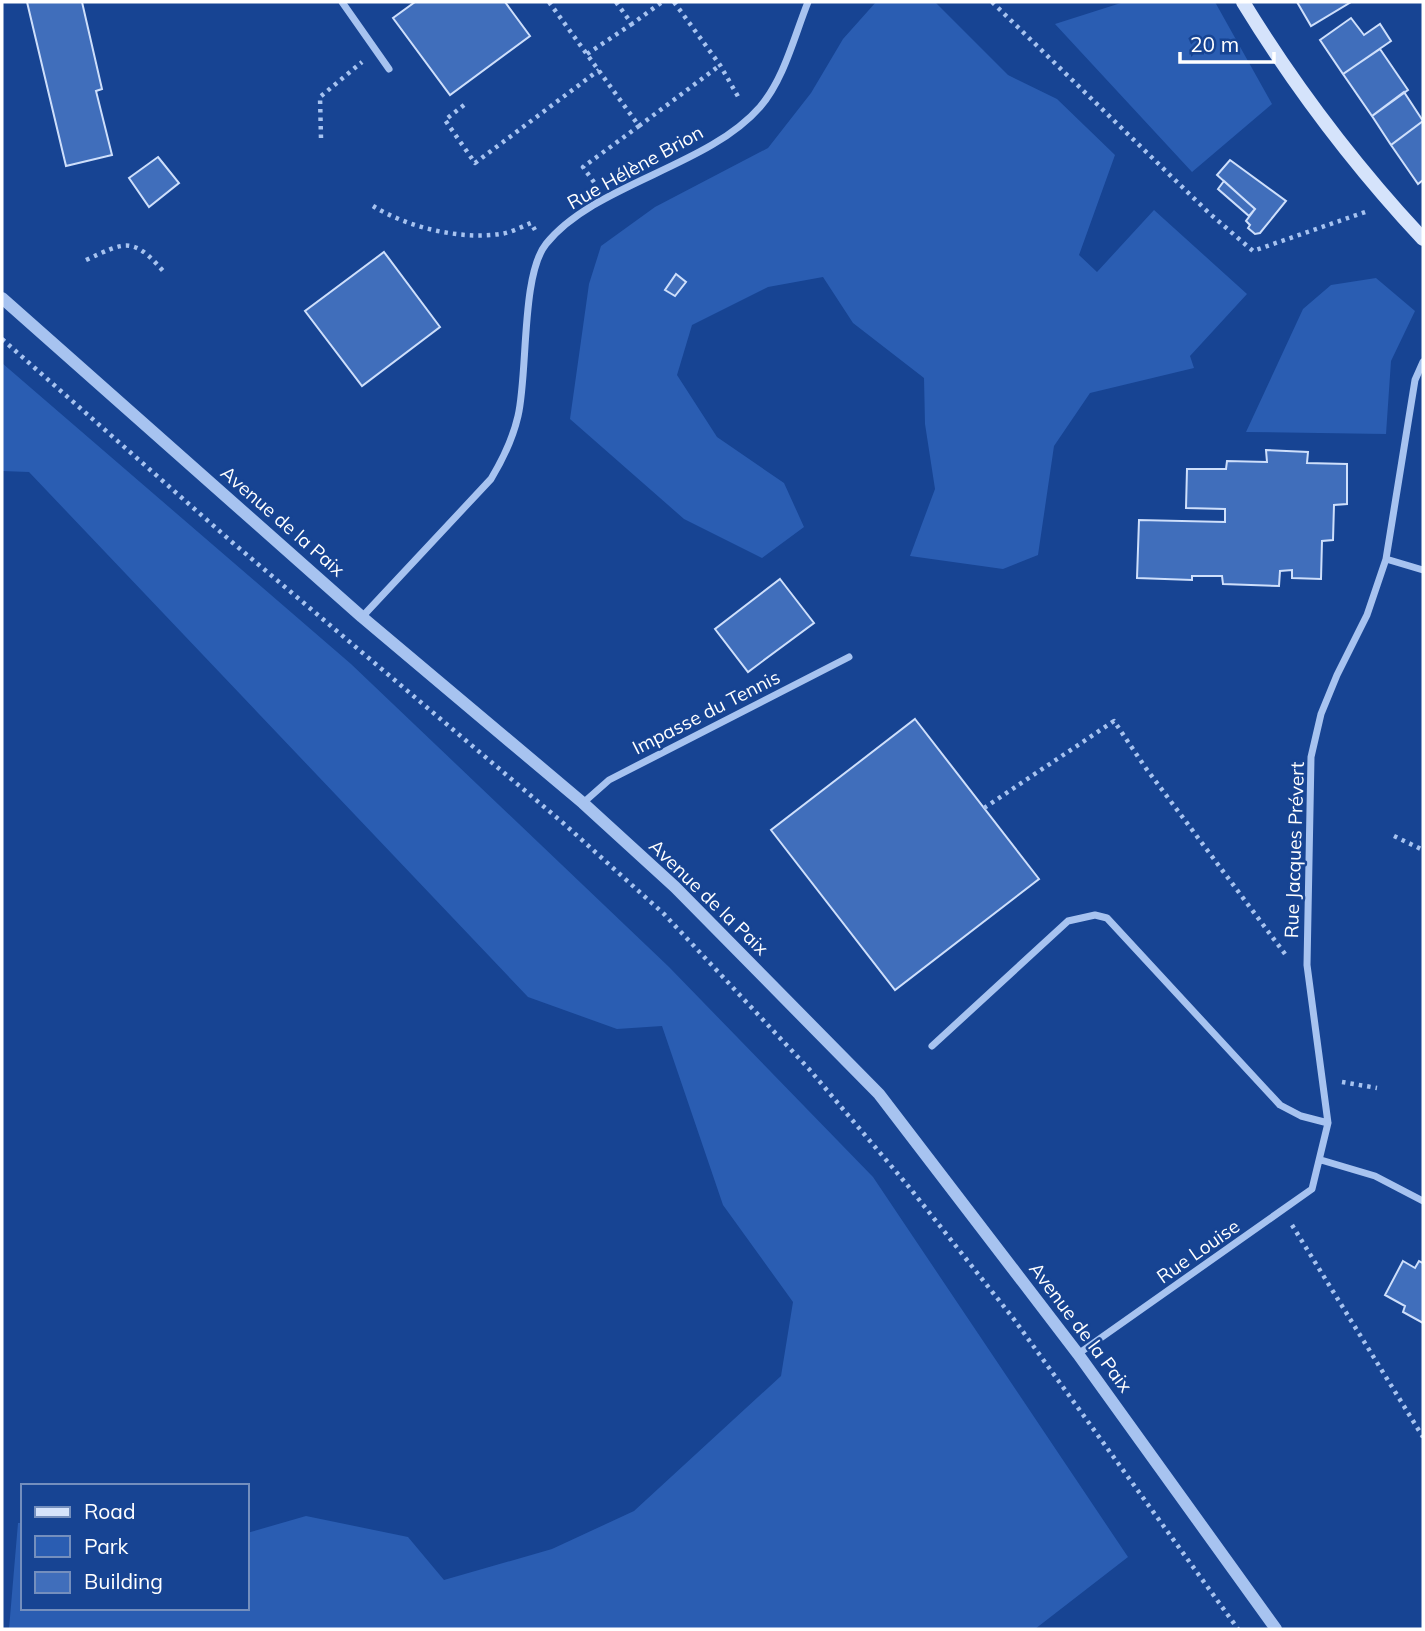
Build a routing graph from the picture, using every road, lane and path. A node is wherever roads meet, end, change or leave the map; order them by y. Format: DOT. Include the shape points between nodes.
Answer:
graph roads {
  1 [pos="342,2"];
  2 [pos="548,2"];
  3 [pos="616,2"];
  4 [pos="662,2"];
  5 [pos="674,2"];
  6 [pos="808,2"];
  7 [pos="992,2"];
  8 [pos="1243,2"];
  9 [pos="632,24"];
  10 [pos="377,50"];
  11 [pos="587,54"];
  12 [pos="720,65"];
  13 [pos="389,69"];
  14 [pos="599,70"];
  15 [pos="464,105"];
  16 [pos="750,118"];
  17 [pos="639,125"];
  18 [pos="321,138"];
  19 [pos="607,200"];
  20 [pos="1390,204"];
  21 [pos="373,206"];
  22 [pos="1423,239"];
  23 [pos="544,246"];
  24 [pos="86,260"];
  25 [pos="163,271"];
  26 [pos="2,298"];
  27 [pos="2,339"];
  28 [pos="1423,362"];
  29 [pos="1386,559"];
  30 [pos="1423,570"];
  31 [pos="362,617"];
  32 [pos="849,657"];
  33 [pos="583,803"];
  34 [pos="984,808"];
  35 [pos="1394,836"];
  36 [pos="1423,850"];
  37 [pos="1310,987"];
  38 [pos="932,1046"];
  39 [pos="1324,1083"];
  40 [pos="1377,1088"];
  41 [pos="1328,1123"];
  42 [pos="1321,1160"];
  43 [pos="1423,1201"];
  44 [pos="1282,1209"];
  45 [pos="1078,1354"];
  46 [pos="1423,1437"];
  47 [pos="1238,1629"];
  48 [pos="1276,1629"];
  1 -- 10 [label="street"];
  2 -- 11 [label="path"];
  3 -- 9 [label="path"];
  4 -- 9 [label="path"];
  5 -- 12 [label="path"];
  6 -- 16 [label="street, Rue Hélène Brion" via="776,83"];
  7 -- 20 [label="path" via="1253,251"];
  8 -- 20 [label="main road" via="1301,90"];
  9 -- 11 [label="path"];
  10 -- 13 [label="street"];
  10 -- 18 [label="path" via="320,97"];
  11 -- 14 [label="path"];
  12 -- 16 [label="path"];
  12 -- 17 [label="path"];
  14 -- 15 [label="path" via="475,163 445,120"];
  14 -- 17 [label="path"];
  16 -- 19 [label="street, Rue Hélène Brion"];
  17 -- 19 [label="path" via="583,167"];
  19 -- 23 [label="street, Rue Hélène Brion" via="572,219"];
  20 -- 22 [label="main road"];
  21 -- 23 [label="path" via="394,220 471,235 502,234 531,223"];
  23 -- 31 [label="street, Rue Hélène Brion" via="535,270 518,415 504,457 491,479"];
  24 -- 25 [label="path" via="120,244 133,244"];
  26 -- 31 [label="street, Avenue de la Paix"];
  27 -- 47 [label="path" via="664,914 810,1069 909,1187 1037,1351"];
  28 -- 29 [label="street, Rue Jacques Prévert" via="1415,380"];
  29 -- 30 [label="street"];
  29 -- 37 [label="street, Rue Jacques Prévert" via="1367,615 1321,714 1311,757"];
  31 -- 33 [label="street, Avenue de la Paix"];
  32 -- 33 [label="street, Impasse du Tennis" via="609,780"];
  33 -- 45 [label="street, Avenue de la Paix" via="675,887 878,1094"];
  34 -- 37 [label="path" via="1114,721"];
  35 -- 36 [label="path"];
  37 -- 39 [label="street, Rue Jacques Prévert"];
  38 -- 41 [label="street" via="1068,921 1095,915 1107,918 1280,1105"];
  39 -- 40 [label="path"];
  39 -- 41 [label="street, Rue Jacques Prévert"];
  41 -- 42 [label="street, Rue Jacques Prévert"];
  42 -- 43 [label="street" via="1375,1176"];
  42 -- 44 [label="street, Rue Louise" via="1312,1188"];
  44 -- 45 [label="street, Rue Louise"];
  44 -- 46 [label="path"];
  45 -- 48 [label="street, Avenue de la Paix"];
}
